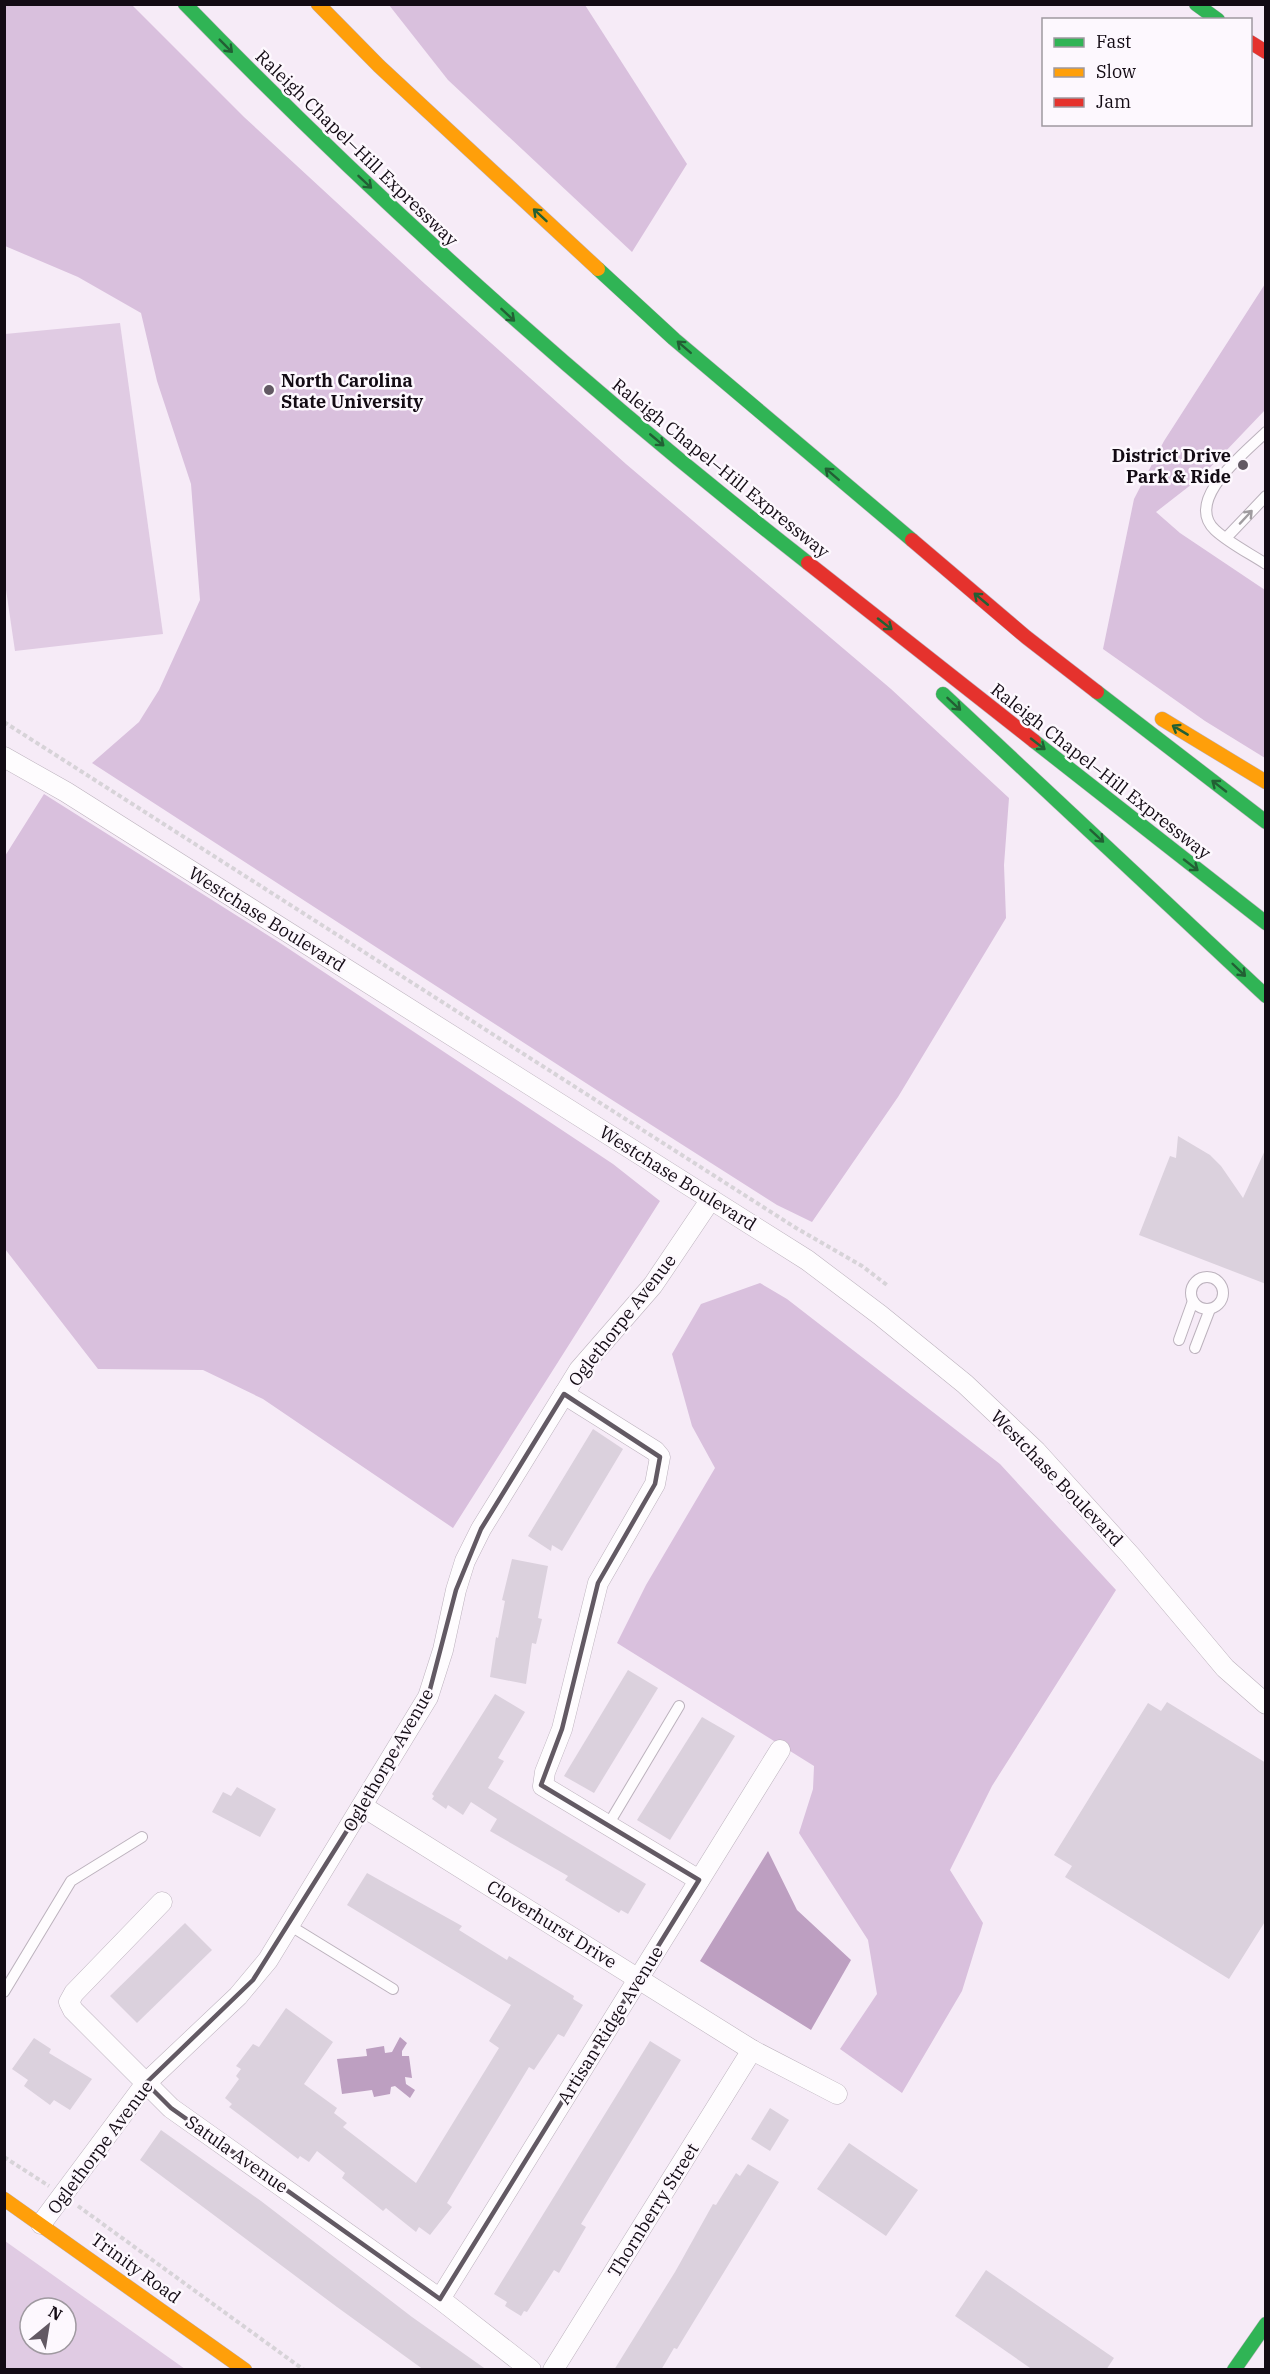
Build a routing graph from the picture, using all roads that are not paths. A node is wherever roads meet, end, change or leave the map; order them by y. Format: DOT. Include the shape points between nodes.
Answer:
graph roads {
  1 [pos="185,4"];
  2 [pos="318,4"];
  3 [pos="1196,4"];
  4 [pos="1215,18"];
  5 [pos="1252,43"];
  6 [pos="1266,52"];
  7 [pos="1266,432"];
  8 [pos="1266,496"];
  9 [pos="756,522"];
  10 [pos="1226,538"];
  11 [pos="1266,564"];
  12 [pos="1026,637"];
  13 [pos="888,644"];
  14 [pos="932,685"];
  15 [pos="4,757"];
  16 [pos="1266,782"];
  17 [pos="1266,822"];
  18 [pos="1266,923"];
  19 [pos="1266,996"];
  20 [pos="711,1199"];
  21 [pos="1193,1301"];
  22 [pos="1210,1309"];
  23 [pos="1179,1340"];
  24 [pos="1195,1348"];
  25 [pos="564,1394"];
  26 [pos="1266,1704"];
  27 [pos="679,1706"];
  28 [pos="780,1750"];
  29 [pos="362,1806"];
  30 [pos="608,1825"];
  31 [pos="142,1837"];
  32 [pos="699,1880"];
  33 [pos="162,1902"];
  34 [pos="289,1925"];
  35 [pos="640,1978"];
  36 [pos="393,1989"];
  37 [pos="4,1992"];
  38 [pos="752,2050"];
  39 [pos="146,2083"];
  40 [pos="837,2094"];
  41 [pos="4,2199"];
  42 [pos="41,2224"];
  43 [pos="440,2299"];
  44 [pos="1266,2324"];
  45 [pos="242,2369"];
  46 [pos="531,2370"];
  47 [pos="553,2370"];
  48 [pos="1234,2370"];
  1 -- 9 [label="main road, Raleigh Chapel–Hill Expressway, one-way" via="288,110 517,324"];
  12 -- 2 [label="main road, one-way" via="674,339 379,66"];
  3 -- 4 [label="main road"];
  5 -- 6 [label="main road"];
  7 -- 10 [label="lane" via="1218,481 1206,500 1208,522"];
  10 -- 8 [label="lane, one-way"];
  9 -- 13 [label="main road"];
  9 -- 18 [label="main road, Raleigh Chapel–Hill Expressway, one-way"];
  10 -- 11 [label="lane"];
  16 -- 12 [label="main road, one-way"];
  17 -- 12 [label="main road, one-way"];
  14 -- 19 [label="main road, one-way"];
  15 -- 20 [label="street, Westchase Boulevard" via="66,792"];
  20 -- 25 [label="street, Oglethorpe Avenue" via="653,1285 579,1370"];
  20 -- 26 [label="street, Westchase Boulevard" via="807,1260 965,1384 1036,1451 1225,1668"];
  21 -- 22 [label="lane"];
  21 -- 22 [label="lane" via="1191,1291 1196,1282 1206,1277 1216,1279 1223,1288 1223,1298"];
  21 -- 23 [label="lane"];
  22 -- 24 [label="lane"];
  25 -- 29 [label="street, Oglethorpe Avenue" via="465,1562 444,1650 428,1696"];
  25 -- 30 [label="street" via="660,1457 655,1484 598,1583 562,1729 543,1779 543,1786"];
  27 -- 30 [label="lane"];
  28 -- 32 [label="street, Artisan Ridge Avenue"];
  29 -- 34 [label="street, Oglethorpe Avenue"];
  29 -- 35 [label="street, Cloverhurst Drive"];
  30 -- 32 [label="street"];
  31 -- 37 [label="lane" via="71,1881"];
  32 -- 35 [label="street, Artisan Ridge Avenue"];
  33 -- 39 [label="street, Satula Avenue" via="84,1981 69,2002"];
  34 -- 36 [label="lane"];
  34 -- 39 [label="street, Oglethorpe Avenue" via="268,1960 238,1996"];
  35 -- 38 [label="street, Cloverhurst Drive"];
  35 -- 43 [label="street, Artisan Ridge Avenue"];
  38 -- 40 [label="street, Cloverhurst Drive"];
  38 -- 47 [label="street, Thornberry Street"];
  39 -- 42 [label="street, Oglethorpe Avenue"];
  39 -- 43 [label="street, Satula Avenue" via="171,2108"];
  41 -- 42 [label="main road, Trinity Road"];
  42 -- 45 [label="main road, Trinity Road"];
  43 -- 46 [label="street, Satula Avenue"];
  44 -- 48 [label="main road"];
}
